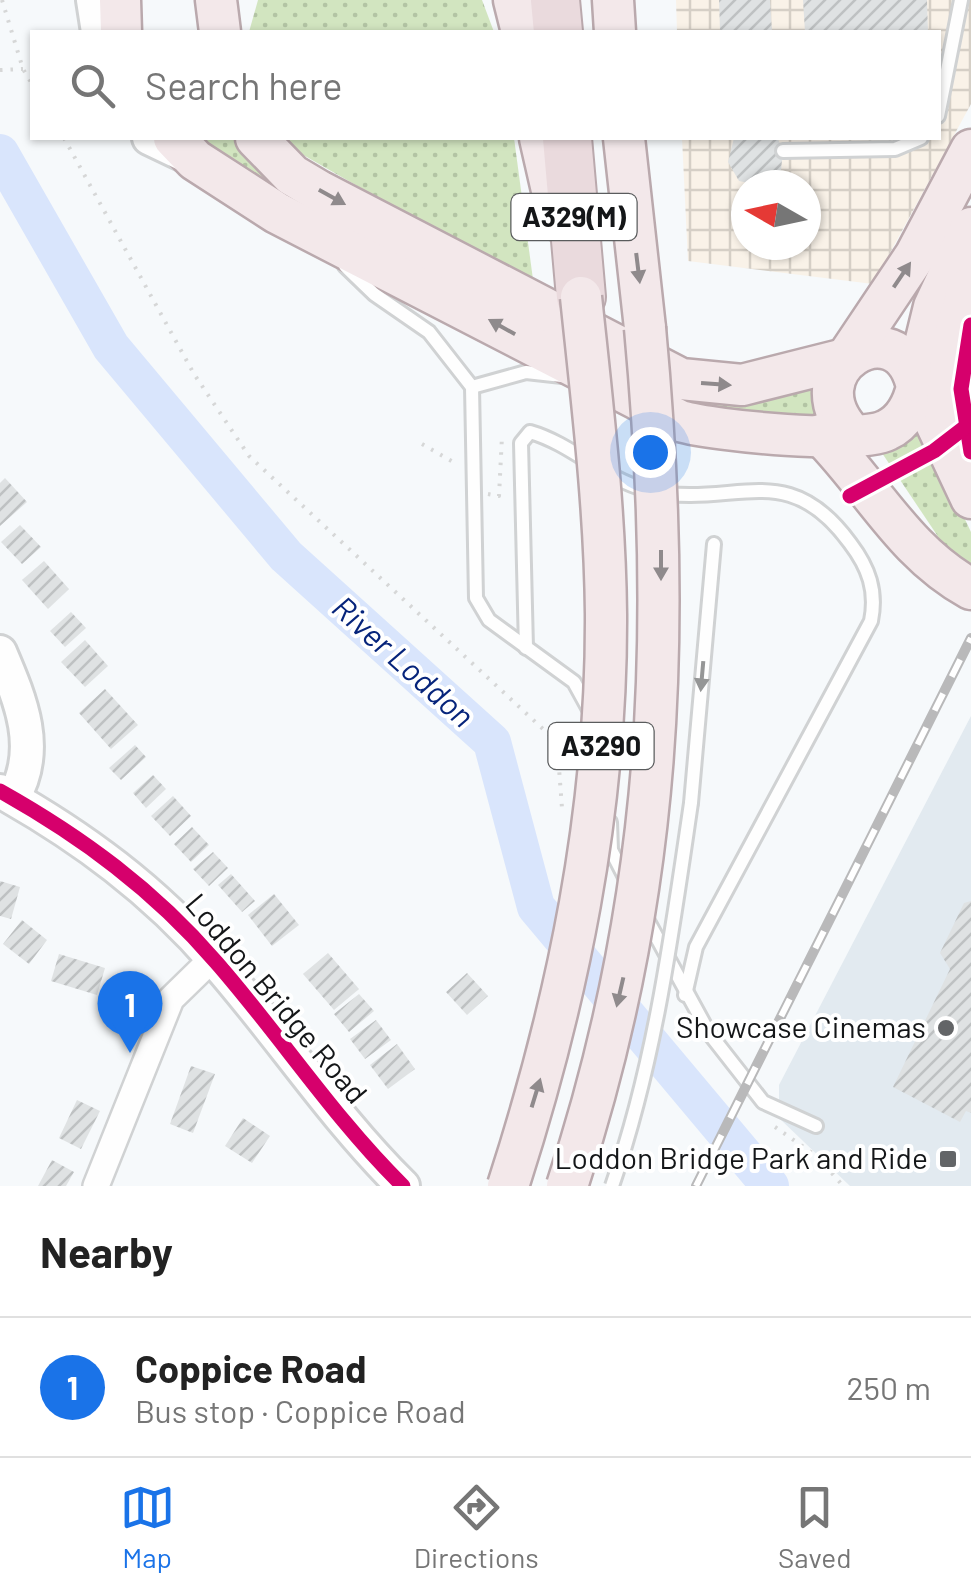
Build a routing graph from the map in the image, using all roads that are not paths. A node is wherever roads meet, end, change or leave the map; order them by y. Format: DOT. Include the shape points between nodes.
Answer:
graph roads {
  1 [pos="514,0"];
  2 [pos="556,0"];
  3 [pos="613,0"];
  4 [pos="961,0"];
  5 [pos="522,30"];
  6 [pos="558,30"];
  7 [pos="615,30"];
  8 [pos="941,101"];
  9 [pos="156,140"];
  10 [pos="258,140"];
  11 [pos="540,140"];
  12 [pos="567,140"];
  13 [pos="624,140"];
  14 [pos="916,140"];
  15 [pos="184,148"];
  16 [pos="971,150"];
  17 [pos="783,152"];
  18 [pos="971,228"];
  19 [pos="316,235"];
  20 [pos="971,280"];
  21 [pos="581,297"];
  22 [pos="846,358"];
  23 [pos="598,381"];
  24 [pos="917,384"];
  25 [pos="472,387"];
  26 [pos="845,437"];
  27 [pos="944,438"];
  28 [pos="617,480"];
  29 [pos="971,498"];
  30 [pos="714,544"];
  31 [pos="971,589"];
  32 [pos="526,648"];
  33 [pos="0,652"];
  34 [pos="609,747"];
  35 [pos="7,794"];
  36 [pos="213,958"];
  37 [pos="686,994"];
  38 [pos="816,1126"];
  39 [pos="96,1186"];
  40 [pos="403,1186"];
  41 [pos="508,1186"];
  42 [pos="568,1186"];
  43 [pos="612,1186"];
  1 -- 5 [label="main road"];
  2 -- 6 [label="highway"];
  3 -- 7 [label="main road"];
  4 -- 8 [label="lane"];
  9 -- 15 [label="street"];
  10 -- 22 [label="main road, one-way" via="292,175 681,379 742,385"];
  11 -- 21 [label="main road, A3290"];
  12 -- 21 [label="highway, A329(M)"];
  13 -- 42 [label="main road, A3290, one-way, bridge" via="661,533 659,694 652,802 628,956"];
  14 -- 17 [label="lane" via="896,149"];
  15 -- 19 [label="main road"];
  22 -- 16 [label="main road, one-way" via="915,256"];
  18 -- 24 [label="main road" via="934,307"];
  23 -- 19 [label="main road, one-way"];
  19 -- 25 [label="lane" via="374,294 438,340"];
  20 -- 27 [label="main road" via="953,340"];
  41 -- 21 [label="main road, A3290, one-way, bridge" via="580,919 600,760 604,557"];
  22 -- 24 [label="main road" via="863,348 885,348 901,358"];
  22 -- 26 [label="main road" via="836,374 835,404"];
  23 -- 25 [label="lane" via="526,372"];
  23 -- 26 [label="main road" via="698,426"];
  24 -- 26 [label="main road" via="895,426"];
  24 -- 27 [label="main road"];
  25 -- 32 [label="lane" via="476,598 489,620"];
  26 -- 31 [label="main road" via="922,556"];
  27 -- 29 [label="main road"];
  28 -- 32 [label="lane" via="538,434 524,436"];
  28 -- 34 [label="lane"];
  28 -- 37 [label="lane" via="682,496 797,494 841,530 876,598 824,714 696,947"];
  30 -- 43 [label="lane, one-way, bridge" via="690,803 653,1033"];
  32 -- 34 [label="lane" via="574,682"];
  33 -- 35 [label="street" via="26,720 25,771"];
  34 -- 37 [label="lane" via="611,850"];
  35 -- 36 [label="street, Loddon Bridge Road" via="126,872"];
  36 -- 39 [label="street" via="171,999"];
  36 -- 40 [label="street, Loddon Bridge Road"];
  37 -- 38 [label="lane" via="763,1102"];
}
